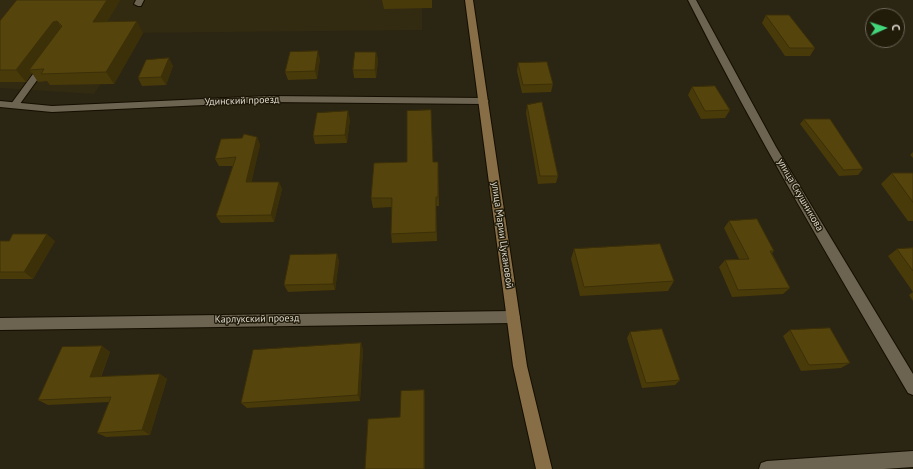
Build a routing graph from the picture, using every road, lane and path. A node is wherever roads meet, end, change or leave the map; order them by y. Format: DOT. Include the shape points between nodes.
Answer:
graph roads {
  1 [pos="469,0"];
  2 [pos="692,0"];
  3 [pos="50,56"];
  4 [pos="484,101"];
  5 [pos="0,104"];
  6 [pos="14,106"];
  7 [pos="513,317"];
  8 [pos="0,324"];
  9 [pos="913,388"];
  10 [pos="913,459"];
  11 [pos="544,469"];
  12 [pos="767,469"];
  13 [pos="772,469"];
  1 -- 4 [label="street, улица Марии Цукановой"];
  2 -- 9 [label="street, улица Скушникова" via="714,45 801,198"];
  3 -- 6 [label="street"];
  4 -- 6 [label="street, Удинский проезд" via="269,99 52,109"];
  4 -- 7 [label="street, улица Марии Цукановой"];
  5 -- 6 [label="street, Удинский проезд"];
  7 -- 8 [label="street, Карлукский проезд"];
  7 -- 11 [label="street, улица Марии Цукановой" via="520,366"];
  10 -- 13 [label="street"];
  12 -- 13 [label="street"];
}
